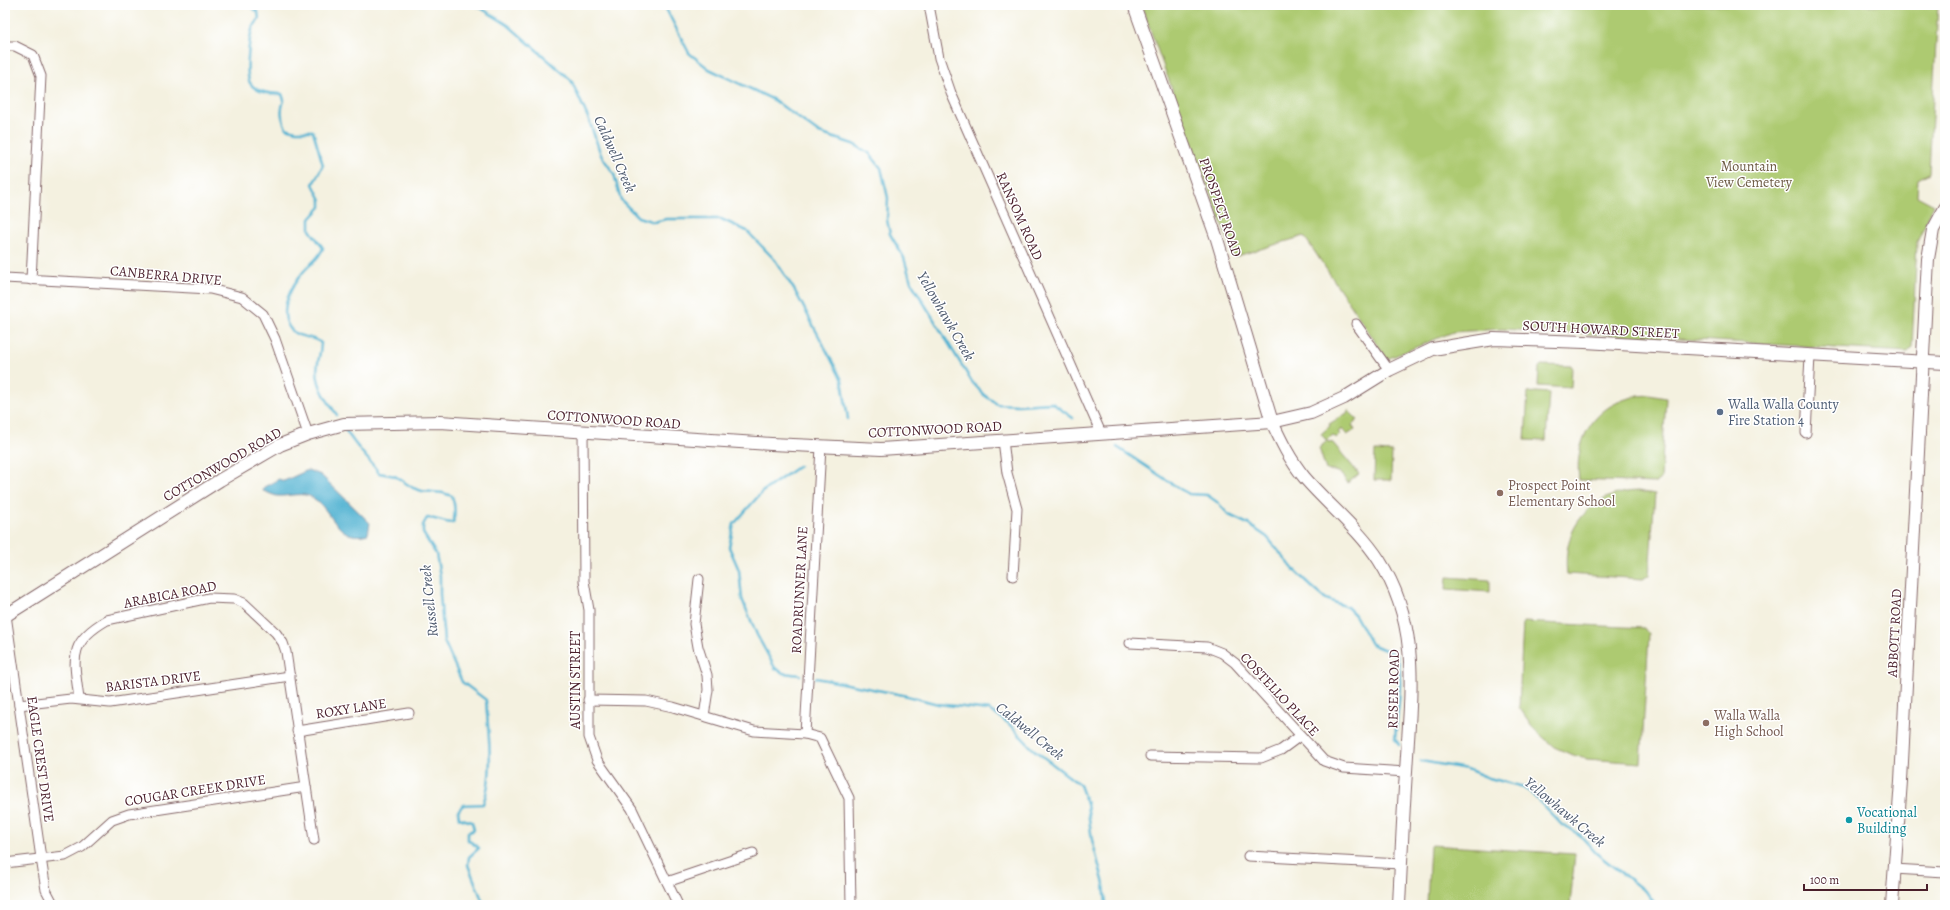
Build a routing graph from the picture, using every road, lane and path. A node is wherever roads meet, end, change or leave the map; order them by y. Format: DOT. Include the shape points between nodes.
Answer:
graph roads {
  1 [pos="929,5"];
  2 [pos="1134,5"];
  3 [pos="5,46"];
  4 [pos="1945,208"];
  5 [pos="5,278"];
  6 [pos="31,280"];
  7 [pos="1356,324"];
  8 [pos="1810,356"];
  9 [pos="1924,362"];
  10 [pos="1945,363"];
  11 [pos="1389,370"];
  12 [pos="1272,422"];
  13 [pos="583,432"];
  14 [pos="1101,432"];
  15 [pos="1806,433"];
  16 [pos="308,434"];
  17 [pos="1003,440"];
  18 [pos="821,447"];
  19 [pos="1013,576"];
  20 [pos="699,579"];
  21 [pos="5,615"];
  22 [pos="1130,643"];
  23 [pos="290,676"];
  24 [pos="79,699"];
  25 [pos="588,700"];
  26 [pos="19,705"];
  27 [pos="409,713"];
  28 [pos="704,716"];
  29 [pos="297,731"];
  30 [pos="805,734"];
  31 [pos="1300,736"];
  32 [pos="1150,756"];
  33 [pos="1406,772"];
  34 [pos="306,786"];
  35 [pos="314,840"];
  36 [pos="753,853"];
  37 [pos="1248,856"];
  38 [pos="41,858"];
  39 [pos="5,863"];
  40 [pos="1401,864"];
  41 [pos="1894,870"];
  42 [pos="1945,872"];
  43 [pos="667,882"];
  44 [pos="54,905"];
  45 [pos="678,905"];
  46 [pos="851,905"];
  47 [pos="1399,905"];
  48 [pos="1892,905"];
  1 -- 14 [label="street, RANSOM ROAD" via="940,58 951,93"];
  2 -- 12 [label="street, PROSPECT ROAD" via="1217,239"];
  3 -- 6 [label="street" via="15,46 33,55 41,76"];
  4 -- 9 [label="street, ABBOTT ROAD" via="1933,230 1928,259"];
  5 -- 6 [label="street, CANBERRA DRIVE"];
  6 -- 16 [label="street, CANBERRA DRIVE" via="210,289 242,297 263,314 275,339"];
  7 -- 11 [label="street"];
  8 -- 9 [label="street, SOUTH HOWARD STREET"];
  8 -- 11 [label="street, SOUTH HOWARD STREET" via="1494,339 1433,350"];
  8 -- 15 [label="street"];
  9 -- 10 [label="street, SOUTH HOWARD STREET"];
  9 -- 41 [label="street, ABBOTT ROAD"];
  11 -- 12 [label="street, SOUTH HOWARD STREET" via="1344,398 1318,410"];
  12 -- 14 [label="street, COTTONWOOD ROAD"];
  12 -- 33 [label="street, RESER ROAD" via="1304,476 1362,538 1378,559 1404,612 1411,667"];
  13 -- 16 [label="street, COTTONWOOD ROAD" via="440,422 344,424"];
  13 -- 18 [label="street, COTTONWOOD ROAD"];
  13 -- 25 [label="street, AUSTIN STREET"];
  14 -- 17 [label="street, COTTONWOOD ROAD"];
  16 -- 21 [label="street, COTTONWOOD ROAD" via="280,445 220,480"];
  17 -- 18 [label="street, COTTONWOOD ROAD" via="881,449"];
  17 -- 19 [label="street" via="1007,473 1017,509"];
  18 -- 30 [label="street, ROADRUNNER LANE"];
  20 -- 28 [label="street" via="694,624 707,675 708,690"];
  21 -- 26 [label="street, EAGLE CREST DRIVE"];
  22 -- 31 [label="street, COSTELLO PLACE" via="1207,647 1222,653 1235,663"];
  23 -- 24 [label="street, BARISTA DRIVE" via="110,703"];
  23 -- 24 [label="street, ARABICA ROAD" via="286,652 276,633 244,603 234,599 209,598 107,620 96,627 79,643 75,652"];
  23 -- 29 [label="street, ARABICA ROAD"];
  24 -- 26 [label="street, BARISTA DRIVE"];
  25 -- 28 [label="street" via="646,701"];
  25 -- 43 [label="street, AUSTIN STREET" via="589,737 597,760 632,809"];
  26 -- 38 [label="street, EAGLE CREST DRIVE"];
  27 -- 29 [label="street, ROXY LANE"];
  28 -- 30 [label="street" via="754,731"];
  29 -- 34 [label="street, ARABICA ROAD"];
  30 -- 46 [label="street" via="820,738 849,798"];
  31 -- 32 [label="street" via="1281,750 1261,758"];
  31 -- 33 [label="street, COSTELLO PLACE" via="1324,761 1344,768"];
  33 -- 40 [label="street, RESER ROAD"];
  34 -- 35 [label="street, ARABICA ROAD"];
  34 -- 38 [label="street, COUGAR CREEK DRIVE" via="128,814 112,820 82,847 65,856"];
  36 -- 43 [label="street"];
  37 -- 40 [label="street"];
  38 -- 39 [label="street, COUGAR CREEK DRIVE"];
  38 -- 44 [label="street, EAGLE CREST DRIVE" via="46,890"];
  40 -- 47 [label="street, RESER ROAD"];
  41 -- 42 [label="street"];
  41 -- 48 [label="street, ABBOTT ROAD"];
  43 -- 45 [label="street, AUSTIN STREET"];
}
